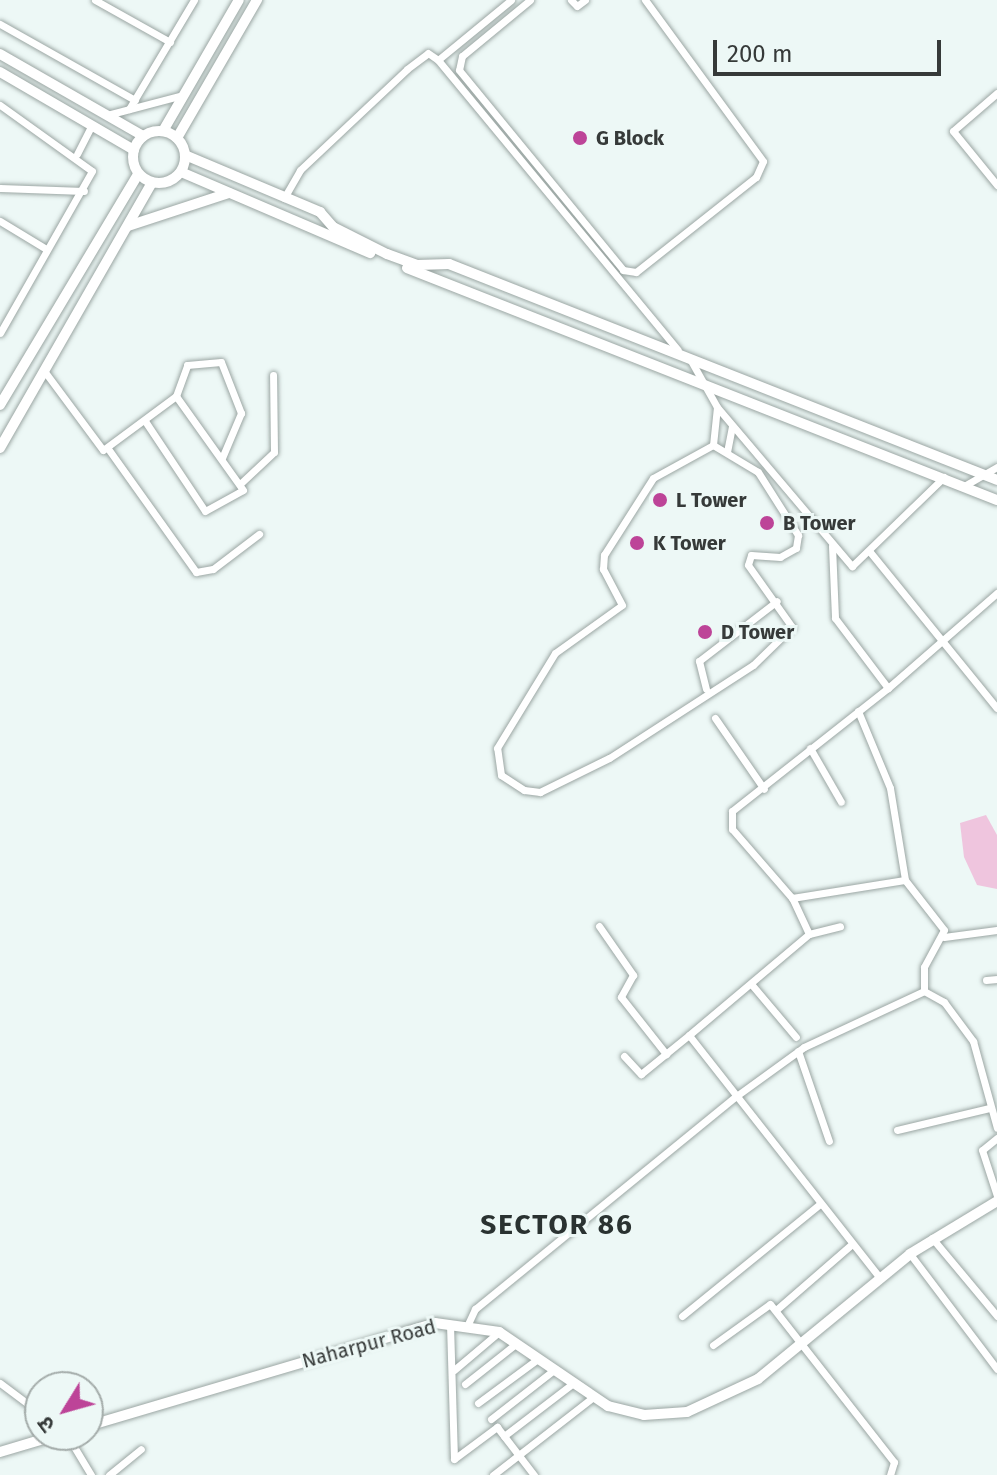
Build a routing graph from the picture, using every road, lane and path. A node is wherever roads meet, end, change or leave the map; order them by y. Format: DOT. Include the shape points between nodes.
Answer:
graph roads {
  1 [pos="95,0"];
  2 [pos="194,0"];
  3 [pos="239,0"];
  4 [pos="257,0"];
  5 [pos="511,0"];
  6 [pos="530,0"];
  7 [pos="571,0"];
  8 [pos="585,0"];
  9 [pos="645,0"];
  10 [pos="0,24"];
  11 [pos="170,42"];
  12 [pos="0,54"];
  13 [pos="438,60"];
  14 [pos="0,72"];
  15 [pos="997,93"];
  16 [pos="183,95"];
  17 [pos="135,100"];
  18 [pos="0,105"];
  19 [pos="129,109"];
  20 [pos="105,115"];
  21 [pos="92,125"];
  22 [pos="124,126"];
  23 [pos="163,131"];
  24 [pos="143,136"];
  25 [pos="177,138"];
  26 [pos="116,139"];
  27 [pos="134,150"];
  28 [pos="77,154"];
  29 [pos="185,155"];
  30 [pos="181,172"];
  31 [pos="138,174"];
  32 [pos="152,183"];
  33 [pos="997,185"];
  34 [pos="0,188"];
  35 [pos="84,191"];
  36 [pos="229,193"];
  37 [pos="284,198"];
  38 [pos="0,221"];
  39 [pos="128,226"];
  40 [pos="46,249"];
  41 [pos="0,313"];
  42 [pos="8,318"];
  43 [pos="0,333"];
  44 [pos="683,352"];
  45 [pos="45,372"];
  46 [pos="273,375"];
  47 [pos="701,379"];
  48 [pos="10,389"];
  49 [pos="176,396"];
  50 [pos="29,399"];
  51 [pos="0,405"];
  52 [pos="717,407"];
  53 [pos="145,421"];
  54 [pos="732,426"];
  55 [pos="713,445"];
  56 [pos="0,448"];
  57 [pos="109,450"];
  58 [pos="727,452"];
  59 [pos="222,458"];
  60 [pos="997,467"];
  61 [pos="979,473"];
  62 [pos="944,477"];
  63 [pos="997,480"];
  64 [pos="241,483"];
  65 [pos="964,486"];
  66 [pos="997,500"];
  67 [pos="259,534"];
  68 [pos="832,546"];
  69 [pos="870,552"];
  70 [pos="995,597"];
  71 [pos="777,601"];
  72 [pos="940,639"];
  73 [pos="888,688"];
  74 [pos="706,689"];
  75 [pos="997,708"];
  76 [pos="858,711"];
  77 [pos="715,718"];
  78 [pos="810,748"];
  79 [pos="764,789"];
  80 [pos="841,802"];
  81 [pos="905,880"];
  82 [pos="792,898"];
  83 [pos="599,926"];
  84 [pos="840,926"];
  85 [pos="997,930"];
  86 [pos="809,934"];
  87 [pos="944,937"];
  88 [pos="997,979"];
  89 [pos="986,980"];
  90 [pos="752,985"];
  91 [pos="924,991"];
  92 [pos="689,1035"];
  93 [pos="796,1037"];
  94 [pos="798,1051"];
  95 [pos="666,1054"];
  96 [pos="624,1056"];
  97 [pos="735,1097"];
  98 [pos="989,1108"];
  99 [pos="997,1128"];
  100 [pos="897,1130"];
  101 [pos="997,1138"];
  102 [pos="829,1141"];
  103 [pos="997,1198"];
  104 [pos="820,1204"];
  105 [pos="932,1238"];
  106 [pos="852,1244"];
  107 [pos="910,1254"];
  108 [pos="880,1278"];
  109 [pos="776,1310"];
  110 [pos="682,1316"];
  111 [pos="997,1316"];
  112 [pos="450,1324"];
  113 [pos="468,1324"];
  114 [pos="499,1332"];
  115 [pos="517,1343"];
  116 [pos="802,1344"];
  117 [pos="713,1345"];
  118 [pos="539,1358"];
  119 [pos="997,1369"];
  120 [pos="454,1370"];
  121 [pos="554,1370"];
  122 [pos="0,1383"];
  123 [pos="465,1384"];
  124 [pos="572,1384"];
  125 [pos="592,1398"];
  126 [pos="24,1401"];
  127 [pos="478,1403"];
  128 [pos="491,1419"];
  129 [pos="104,1421"];
  130 [pos="504,1436"];
  131 [pos="24,1445"];
  132 [pos="141,1449"];
  133 [pos="77,1451"];
  134 [pos="0,1452"];
  135 [pos="518,1455"];
  136 [pos="91,1475"];
  137 [pos="109,1475"];
  138 [pos="493,1475"];
  139 [pos="534,1475"];
  140 [pos="890,1475"];
  1 -- 11 [label="street"];
  2 -- 11 [label="street"];
  3 -- 16 [label="street"];
  4 -- 25 [label="street"];
  5 -- 13 [label="street"];
  6 -- 9 [label="street" via="462,56 459,70 623,270 636,272 756,177 763,161"];
  7 -- 8 [label="street"];
  10 -- 17 [label="street"];
  11 -- 17 [label="street"];
  12 -- 20 [label="street"];
  13 -- 37 [label="street" via="425,54 407,69 300,170"];
  13 -- 44 [label="street"];
  14 -- 21 [label="street"];
  15 -- 33 [label="street" via="953,131"];
  16 -- 19 [label="street"];
  16 -- 23 [label="street"];
  17 -- 19 [label="street"];
  18 -- 28 [label="street"];
  19 -- 20 [label="street"];
  20 -- 22 [label="street"];
  21 -- 26 [label="street"];
  21 -- 28 [label="street"];
  22 -- 24 [label="street"];
  22 -- 26 [label="street"];
  23 -- 24 [label="street"];
  23 -- 25 [label="street"];
  24 -- 27 [label="street"];
  25 -- 29 [label="street"];
  26 -- 27 [label="street"];
  27 -- 31 [label="street"];
  28 -- 35 [label="street" via="92,171"];
  29 -- 30 [label="street"];
  29 -- 37 [label="street"];
  30 -- 32 [label="street"];
  30 -- 36 [label="street"];
  31 -- 32 [label="street"];
  31 -- 48 [label="street"];
  32 -- 39 [label="street"];
  34 -- 35 [label="street"];
  35 -- 40 [label="street"];
  36 -- 39 [label="street"];
  36 -- 47 [label="street"];
  37 -- 44 [label="street" via="387,254 417,265 449,264"];
  38 -- 40 [label="street"];
  39 -- 45 [label="street"];
  40 -- 42 [label="street"];
  41 -- 42 [label="street"];
  42 -- 43 [label="street"];
  44 -- 47 [label="street"];
  44 -- 61 [label="street"];
  45 -- 50 [label="street"];
  45 -- 57 [label="street" via="97,446"];
  46 -- 64 [label="street" via="274,452"];
  47 -- 52 [label="street"];
  47 -- 62 [label="street"];
  48 -- 50 [label="street"];
  48 -- 51 [label="street"];
  49 -- 53 [label="street"];
  49 -- 59 [label="street"];
  49 -- 59 [label="street" via="194,361 215,360 229,371 241,413"];
  50 -- 56 [label="street"];
  52 -- 54 [label="street"];
  52 -- 55 [label="street"];
  53 -- 57 [label="street"];
  53 -- 64 [label="street" via="205,511 243,490"];
  54 -- 58 [label="street"];
  54 -- 68 [label="street"];
  55 -- 58 [label="street"];
  55 -- 74 [label="street" via="653,478 604,555 603,569 622,605 555,653 497,748 501,775 540,792 609,758"];
  57 -- 67 [label="street" via="196,572 213,569"];
  58 -- 71 [label="street" via="758,472 798,535 796,548 780,557 751,555 748,565"];
  59 -- 64 [label="street"];
  60 -- 61 [label="street"];
  61 -- 63 [label="street"];
  61 -- 65 [label="street"];
  62 -- 65 [label="street"];
  62 -- 69 [label="street"];
  65 -- 66 [label="street"];
  68 -- 69 [label="street" via="852,566"];
  68 -- 73 [label="street" via="835,618"];
  69 -- 72 [label="street"];
  70 -- 72 [label="street"];
  71 -- 74 [label="street" via="699,661"];
  71 -- 74 [label="street" via="792,627 753,665"];
  72 -- 73 [label="street"];
  72 -- 75 [label="street"];
  73 -- 76 [label="street"];
  76 -- 78 [label="street"];
  76 -- 81 [label="street" via="890,788"];
  77 -- 79 [label="street"];
  78 -- 79 [label="street"];
  78 -- 80 [label="street"];
  79 -- 82 [label="street" via="728,820"];
  81 -- 82 [label="street"];
  81 -- 87 [label="street"];
  82 -- 86 [label="street"];
  83 -- 95 [label="street" via="633,975 621,997"];
  84 -- 86 [label="street"];
  85 -- 87 [label="street"];
  86 -- 90 [label="street"];
  87 -- 91 [label="street" via="924,967"];
  88 -- 89 [label="street"];
  90 -- 92 [label="street"];
  90 -- 93 [label="street"];
  91 -- 94 [label="street"];
  91 -- 98 [label="street" via="944,1002 973,1041"];
  92 -- 95 [label="street"];
  92 -- 97 [label="street"];
  94 -- 97 [label="street"];
  94 -- 102 [label="street"];
  95 -- 96 [label="street" via="641,1074"];
  97 -- 104 [label="street"];
  97 -- 113 [label="street" via="475,1309"];
  98 -- 99 [label="street"];
  98 -- 100 [label="street"];
  101 -- 103 [label="street" via="982,1150"];
  103 -- 105 [label="street, Naharpur Road"];
  104 -- 106 [label="street"];
  104 -- 110 [label="street"];
  105 -- 107 [label="street, Naharpur Road"];
  105 -- 111 [label="street"];
  106 -- 108 [label="street"];
  106 -- 109 [label="street"];
  107 -- 108 [label="street, Naharpur Road"];
  107 -- 119 [label="street"];
  108 -- 116 [label="street, Naharpur Road"];
  109 -- 116 [label="street"];
  109 -- 117 [label="street" via="766,1303"];
  112 -- 113 [label="street, Naharpur Road"];
  112 -- 129 [label="street, Naharpur Road"];
  112 -- 130 [label="street" via="454,1459 497,1427"];
  113 -- 114 [label="street, Naharpur Road"];
  114 -- 115 [label="street, Naharpur Road"];
  114 -- 120 [label="street"];
  115 -- 118 [label="street, Naharpur Road"];
  115 -- 123 [label="street"];
  116 -- 125 [label="street, Naharpur Road" via="738,1392 687,1412 644,1415"];
  116 -- 140 [label="street" via="894,1462"];
  118 -- 121 [label="street, Naharpur Road"];
  118 -- 127 [label="street"];
  121 -- 124 [label="street, Naharpur Road"];
  121 -- 128 [label="street"];
  122 -- 126 [label="street"];
  124 -- 125 [label="street, Naharpur Road"];
  124 -- 130 [label="street"];
  125 -- 135 [label="street"];
  130 -- 135 [label="street"];
  131 -- 134 [label="street"];
  132 -- 137 [label="street"];
  133 -- 136 [label="street"];
  135 -- 138 [label="street"];
  135 -- 139 [label="street"];
}
